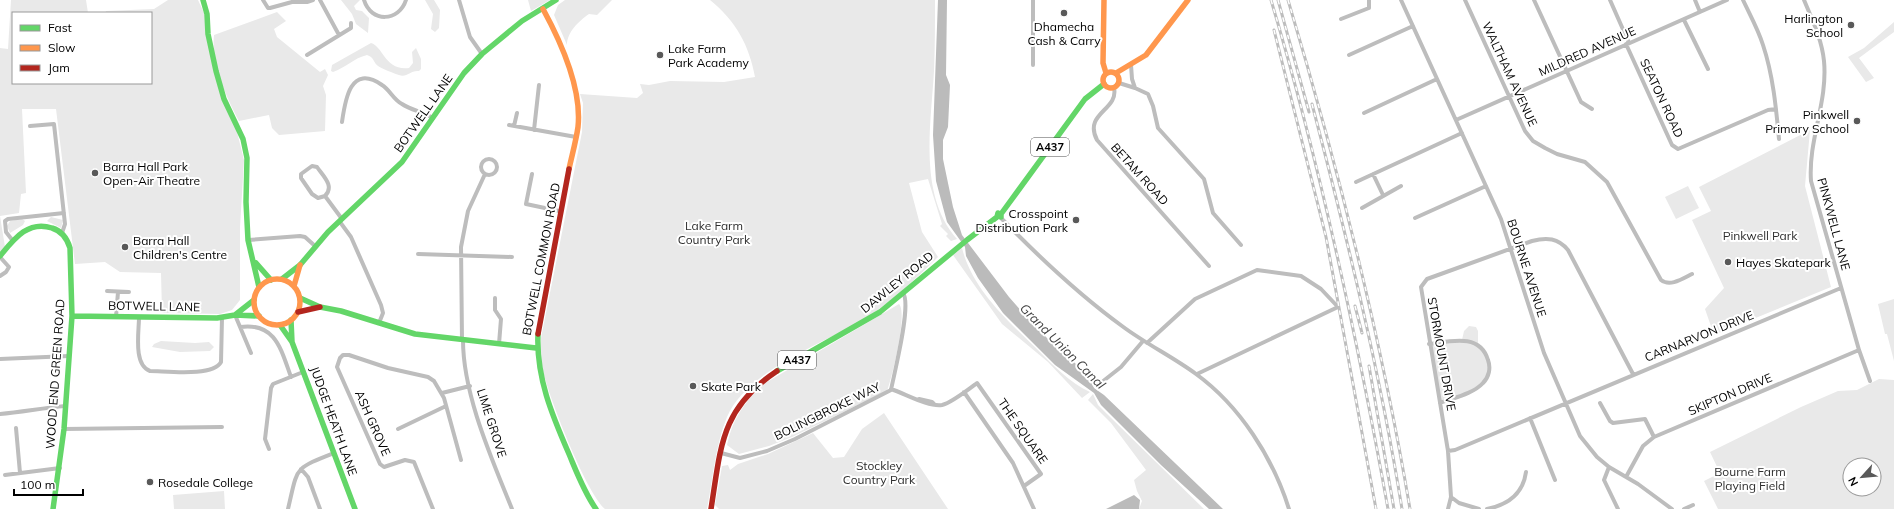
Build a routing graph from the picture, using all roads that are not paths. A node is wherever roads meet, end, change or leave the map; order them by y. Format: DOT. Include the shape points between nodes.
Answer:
graph roads {
  1 [pos="203,0"];
  2 [pos="263,0"];
  3 [pos="313,0"];
  4 [pos="320,0"];
  5 [pos="364,0"];
  6 [pos="406,0"];
  7 [pos="459,0"];
  8 [pos="556,0"];
  9 [pos="1033,0"];
  10 [pos="1104,0"];
  11 [pos="1188,0"];
  12 [pos="1368,0"];
  13 [pos="1401,0"];
  14 [pos="1465,0"];
  15 [pos="1534,0"];
  16 [pos="1610,0"];
  17 [pos="1695,0"];
  18 [pos="1727,0"];
  19 [pos="1743,0"];
  20 [pos="1804,0"];
  21 [pos="543,9"];
  22 [pos="1700,12"];
  23 [pos="1342,19"];
  24 [pos="1684,20"];
  25 [pos="351,23"];
  26 [pos="1413,26"];
  27 [pos="338,35"];
  28 [pos="1628,44"];
  29 [pos="482,54"];
  30 [pos="307,55"];
  31 [pos="1349,55"];
  32 [pos="1033,65"];
  33 [pos="1131,65"];
  34 [pos="1708,69"];
  35 [pos="1566,71"];
  36 [pos="1106,73"];
  37 [pos="1116,73"];
  38 [pos="1437,79"];
  39 [pos="1119,83"];
  40 [pos="1104,84"];
  41 [pos="539,85"];
  42 [pos="1114,88"];
  43 [pos="1135,88"];
  44 [pos="1508,96"];
  45 [pos="1592,109"];
  46 [pos="1776,109"];
  47 [pos="517,113"];
  48 [pos="1364,113"];
  49 [pos="433,118"];
  50 [pos="1456,120"];
  51 [pos="342,122"];
  52 [pos="30,126"];
  53 [pos="509,126"];
  54 [pos="514,126"];
  55 [pos="534,130"];
  56 [pos="1462,133"];
  57 [pos="576,137"];
  58 [pos="1779,139"];
  59 [pos="484,174"];
  60 [pos="532,174"];
  61 [pos="1373,174"];
  62 [pos="1356,182"];
  63 [pos="1402,186"];
  64 [pos="1486,186"];
  65 [pos="1382,195"];
  66 [pos="325,196"];
  67 [pos="1362,208"];
  68 [pos="559,211"];
  69 [pos="64,213"];
  70 [pos="1000,216"];
  71 [pos="1415,218"];
  72 [pos="341,220"];
  73 [pos="62,233"];
  74 [pos="248,240"];
  75 [pos="13,241"];
  76 [pos="1241,245"];
  77 [pos="315,246"];
  78 [pos="1511,249"];
  79 [pos="418,254"];
  80 [pos="0,256"];
  81 [pos="460,256"];
  82 [pos="512,257"];
  83 [pos="254,261"];
  84 [pos="300,265"];
  85 [pos="1209,266"];
  86 [pos="1692,274"];
  87 [pos="0,276"];
  88 [pos="282,279"];
  89 [pos="271,280"];
  90 [pos="294,286"];
  91 [pos="259,287"];
  92 [pos="1841,288"];
  93 [pos="107,291"];
  94 [pos="118,292"];
  95 [pos="129,292"];
  96 [pos="903,293"];
  97 [pos="300,298"];
  98 [pos="495,298"];
  99 [pos="254,300"];
  100 [pos="320,307"];
  101 [pos="298,312"];
  102 [pos="235,315"];
  103 [pos="72,316"];
  104 [pos="259,316"];
  105 [pos="116,317"];
  106 [pos="140,317"];
  107 [pos="222,318"];
  108 [pos="291,320"];
  109 [pos="379,323"];
  110 [pos="280,324"];
  111 [pos="240,327"];
  112 [pos="463,340"];
  113 [pos="292,342"];
  114 [pos="1145,342"];
  115 [pos="499,344"];
  116 [pos="1430,344"];
  117 [pos="536,348"];
  118 [pos="1859,350"];
  119 [pos="251,354"];
  120 [pos="69,356"];
  121 [pos="0,359"];
  122 [pos="303,372"];
  123 [pos="1197,374"];
  124 [pos="1633,374"];
  125 [pos="291,377"];
  126 [pos="1870,381"];
  127 [pos="1102,382"];
  128 [pos="470,386"];
  129 [pos="891,389"];
  130 [pos="964,392"];
  131 [pos="442,393"];
  132 [pos="1440,403"];
  133 [pos="1565,403"];
  134 [pos="1600,403"];
  135 [pos="65,406"];
  136 [pos="446,406"];
  137 [pos="0,414"];
  138 [pos="1530,418"];
  139 [pos="222,427"];
  140 [pos="16,428"];
  141 [pos="398,428"];
  142 [pos="64,429"];
  143 [pos="1654,437"];
  144 [pos="269,449"];
  145 [pos="1448,451"];
  146 [pos="334,453"];
  147 [pos="721,453"];
  148 [pos="461,460"];
  149 [pos="1609,467"];
  150 [pos="60,468"];
  151 [pos="301,468"];
  152 [pos="1526,472"];
  153 [pos="20,473"];
  154 [pos="5,475"];
  155 [pos="1626,477"];
  156 [pos="1555,480"];
  157 [pos="1024,486"];
  158 [pos="1451,497"];
  159 [pos="1693,505"];
  160 [pos="53,509"];
  161 [pos="288,509"];
  162 [pos="320,509"];
  163 [pos="354,509"];
  164 [pos="433,509"];
  165 [pos="512,509"];
  166 [pos="596,509"];
  167 [pos="711,509"];
  168 [pos="1034,509"];
  169 [pos="1289,509"];
  170 [pos="1448,509"];
  171 [pos="1479,509"];
  172 [pos="1487,509"];
  173 [pos="1617,509"];
  174 [pos="1672,509"];
  175 [pos="1684,509"];
  1 -- 74 [label="street" via="216,71 224,99 243,140 247,158"];
  2 -- 3 [label="street" via="268,8"];
  4 -- 27 [label="street"];
  5 -- 6 [label="street" via="370,11 382,17 399,11"];
  7 -- 29 [label="street" via="470,37"];
  8 -- 21 [label="street, BOTWELL LANE"];
  9 -- 32 [label="street"];
  10 -- 36 [label="street" via="1103,63"];
  11 -- 33 [label="street" via="1154,46"];
  12 -- 23 [label="street" via="1369,8"];
  13 -- 26 [label="street, BOURNE AVENUE"];
  14 -- 44 [label="street, WALTHAM AVENUE"];
  15 -- 35 [label="street"];
  16 -- 28 [label="street"];
  17 -- 22 [label="street"];
  18 -- 22 [label="street, MILDRED AVENUE"];
  19 -- 46 [label="street" via="1763,45"];
  20 -- 92 [label="street, PINKWELL LANE" via="1820,42 1824,62 1823,90 1811,156 1811,181"];
  21 -- 29 [label="street, BOTWELL LANE" via="522,21"];
  21 -- 57 [label="street, BOTWELL COMMON ROAD" via="558,35 574,90 577,112"];
  22 -- 24 [label="street, MILDRED AVENUE"];
  24 -- 28 [label="street, MILDRED AVENUE"];
  24 -- 34 [label="street"];
  25 -- 27 [label="street" via="351,28"];
  26 -- 31 [label="street"];
  26 -- 38 [label="street, BOURNE AVENUE"];
  27 -- 30 [label="street"];
  28 -- 35 [label="street, MILDRED AVENUE"];
  28 -- 46 [label="street, SEATON ROAD" via="1672,145 1678,149 1768,110"];
  29 -- 49 [label="street, BOTWELL LANE" via="464,73"];
  33 -- 37 [label="street"];
  33 -- 43 [label="street"];
  35 -- 44 [label="street, MILDRED AVENUE"];
  35 -- 45 [label="street" via="1581,102"];
  36 -- 37 [label="street"];
  36 -- 40 [label="street" via="1103,77"];
  37 -- 39 [label="street"];
  38 -- 48 [label="street"];
  38 -- 50 [label="street, BOURNE AVENUE"];
  39 -- 42 [label="street"];
  39 -- 43 [label="street"];
  40 -- 42 [label="street" via="1108,88"];
  40 -- 70 [label="street, DAWLEY ROAD / A437" via="1085,98"];
  41 -- 55 [label="street"];
  42 -- 85 [label="street, BETAM ROAD" via="1115,96 1112,101 1096,117 1094,134 1097,140"];
  43 -- 76 [label="street" via="1148,94 1158,128 1204,179 1212,213"];
  44 -- 50 [label="street, MILDRED AVENUE"];
  44 -- 86 [label="street, WALTHAM AVENUE" via="1525,131 1533,141 1557,154 1585,162 1607,182 1661,280 1671,283"];
  46 -- 58 [label="street"];
  47 -- 54 [label="street"];
  49 -- 51 [label="street" via="402,104 379,83 365,79 354,83 348,91"];
  49 -- 72 [label="street, BOTWELL LANE" via="397,168"];
  50 -- 56 [label="street, BOURNE AVENUE"];
  52 -- 69 [label="street" via="54,124"];
  53 -- 54 [label="street"];
  54 -- 55 [label="street"];
  55 -- 57 [label="street"];
  56 -- 61 [label="street"];
  56 -- 64 [label="street, BOURNE AVENUE"];
  57 -- 68 [label="street, BOTWELL COMMON ROAD"];
  59 -- 59 [label="street" via="481,168 483,162 494,160 498,165 496,173 490,176"];
  59 -- 81 [label="street, LIME GROVE" via="465,221"];
  60 -- 68 [label="street" via="526,204"];
  61 -- 62 [label="street"];
  61 -- 65 [label="street"];
  63 -- 65 [label="street"];
  64 -- 71 [label="street"];
  64 -- 78 [label="street, BOURNE AVENUE"];
  65 -- 67 [label="street" via="1379,200"];
  66 -- 66 [label="street" via="318,198 301,180 301,174 312,166 317,167 329,186 329,192"];
  66 -- 72 [label="street"];
  68 -- 117 [label="street, BOTWELL COMMON ROAD"];
  69 -- 73 [label="street" via="65,226"];
  69 -- 75 [label="street" via="8,219 5,221 6,232"];
  70 -- 96 [label="street, DAWLEY ROAD / A437" via="968,237"];
  70 -- 114 [label="street" via="1060,276"];
  72 -- 77 [label="street, BOTWELL LANE"];
  72 -- 109 [label="street" via="381,305 383,313"];
  73 -- 75 [label="street" via="49,226 34,225 25,229"];
  73 -- 103 [label="street, WOOD END GREEN ROAD" via="67,240 71,259"];
  74 -- 77 [label="street" via="300,236 306,237"];
  74 -- 83 [label="street"];
  75 -- 80 [label="street"];
  77 -- 84 [label="street, BOTWELL LANE"];
  78 -- 116 [label="street, STORMOUNT DRIVE" via="1427,279 1421,288"];
  78 -- 124 [label="street, STORMOUNT DRIVE" via="1544,238 1551,238 1563,244"];
  78 -- 133 [label="street, BOURNE AVENUE" via="1534,325"];
  79 -- 81 [label="street"];
  80 -- 87 [label="street" via="9,269"];
  81 -- 82 [label="street"];
  81 -- 112 [label="street, LIME GROVE"];
  83 -- 89 [label="street"];
  83 -- 91 [label="street"];
  84 -- 88 [label="street, BOTWELL LANE"];
  84 -- 90 [label="street, BOTWELL LANE"];
  88 -- 89 [label="street"];
  88 -- 90 [label="street"];
  89 -- 91 [label="street"];
  90 -- 97 [label="street"];
  91 -- 99 [label="street"];
  92 -- 118 [label="street, PINKWELL LANE"];
  92 -- 124 [label="street, CARNARVON DRIVE"];
  93 -- 94 [label="street"];
  94 -- 95 [label="street"];
  94 -- 105 [label="street"];
  96 -- 129 [label="street, BOLINGBROKE WAY" via="906,298 905,314"];
  96 -- 147 [label="street, DAWLEY ROAD / A437" via="860,325 761,382 736,409 728,425"];
  97 -- 100 [label="street"];
  97 -- 101 [label="street"];
  98 -- 115 [label="street" via="495,310 501,319"];
  99 -- 102 [label="street, BOTWELL LANE"];
  99 -- 104 [label="street"];
  100 -- 101 [label="street"];
  100 -- 109 [label="street"];
  101 -- 108 [label="street"];
  102 -- 104 [label="street, BOTWELL LANE"];
  102 -- 107 [label="street, BOTWELL LANE"];
  102 -- 111 [label="street"];
  103 -- 105 [label="street, BOTWELL LANE"];
  103 -- 120 [label="street, WOOD END GREEN ROAD"];
  104 -- 110 [label="street" via="267,322"];
  105 -- 106 [label="street, BOTWELL LANE"];
  106 -- 107 [label="street, BOTWELL LANE"];
  106 -- 107 [label="street" via="140,359 144,368 150,371 203,372 213,370 221,362"];
  108 -- 110 [label="street"];
  108 -- 113 [label="street, JUDGE HEATH LANE"];
  109 -- 112 [label="street" via="415,334"];
  110 -- 113 [label="street, JUDGE HEATH LANE"];
  111 -- 119 [label="street"];
  111 -- 125 [label="street" via="255,326 276,339"];
  112 -- 115 [label="street"];
  112 -- 128 [label="street, LIME GROVE"];
  113 -- 122 [label="street, JUDGE HEATH LANE"];
  114 -- 123 [label="street"];
  114 -- 123 [label="street" via="1195,299 1257,270 1301,276 1320,289 1338,307"];
  114 -- 127 [label="street"];
  115 -- 117 [label="street"];
  116 -- 132 [label="street, STORMOUNT DRIVE"];
  116 -- 132 [label="street" via="1469,341 1478,345 1486,354 1490,366 1483,384"];
  117 -- 166 [label="street, BOTWELL COMMON ROAD" via="547,400 584,489"];
  118 -- 126 [label="street, PINKWELL LANE"];
  118 -- 143 [label="street, SKIPTON DRIVE"];
  120 -- 121 [label="street"];
  120 -- 135 [label="street, WOOD END GREEN ROAD"];
  122 -- 125 [label="street"];
  122 -- 146 [label="street, JUDGE HEATH LANE"];
  123 -- 169 [label="street" via="1228,404 1264,451"];
  124 -- 133 [label="street, CARNARVON DRIVE"];
  125 -- 144 [label="street" via="273,384 271,388 265,439"];
  128 -- 131 [label="street"];
  128 -- 165 [label="street, LIME GROVE" via="482,432"];
  129 -- 130 [label="street, THE SQUARE" via="934,404 944,404"];
  129 -- 147 [label="street, BOLINGBROKE WAY" via="767,451 740,458"];
  130 -- 157 [label="street" via="1013,463"];
  130 -- 157 [label="street, THE SQUARE" via="977,383 1041,474"];
  131 -- 136 [label="street"];
  131 -- 164 [label="street, ASH GROVE" via="430,378 349,355 342,356 338,361 337,367 380,464 384,467 405,460 414,462"];
  132 -- 145 [label="street, STORMOUNT DRIVE"];
  133 -- 138 [label="street, CARNARVON DRIVE"];
  133 -- 149 [label="street, BOURNE AVENUE" via="1586,445"];
  134 -- 143 [label="street" via="1613,423 1645,419"];
  135 -- 137 [label="street"];
  135 -- 142 [label="street, WOOD END GREEN ROAD"];
  136 -- 141 [label="street"];
  136 -- 148 [label="street"];
  138 -- 145 [label="street, CARNARVON DRIVE"];
  138 -- 156 [label="street"];
  139 -- 142 [label="street"];
  140 -- 153 [label="street"];
  142 -- 150 [label="street, WOOD END GREEN ROAD"];
  143 -- 155 [label="street, SKIPTON DRIVE" via="1644,446"];
  145 -- 158 [label="street, STORMOUNT DRIVE"];
  146 -- 151 [label="street"];
  146 -- 163 [label="street, JUDGE HEATH LANE"];
  147 -- 167 [label="street, DAWLEY ROAD / A437"];
  149 -- 155 [label="street, BOURNE AVENUE"];
  149 -- 173 [label="street" via="1604,480"];
  150 -- 153 [label="street"];
  150 -- 160 [label="street, WOOD END GREEN ROAD"];
  151 -- 161 [label="street" via="295,480"];
  151 -- 162 [label="street" via="308,477"];
  152 -- 172 [label="street" via="1525,482 1512,499 1498,507"];
  153 -- 154 [label="street"];
  155 -- 174 [label="street, BOURNE AVENUE"];
  157 -- 168 [label="street"];
  158 -- 170 [label="street, STORMOUNT DRIVE"];
  158 -- 171 [label="street" via="1458,503"];
  159 -- 175 [label="street"];
}
